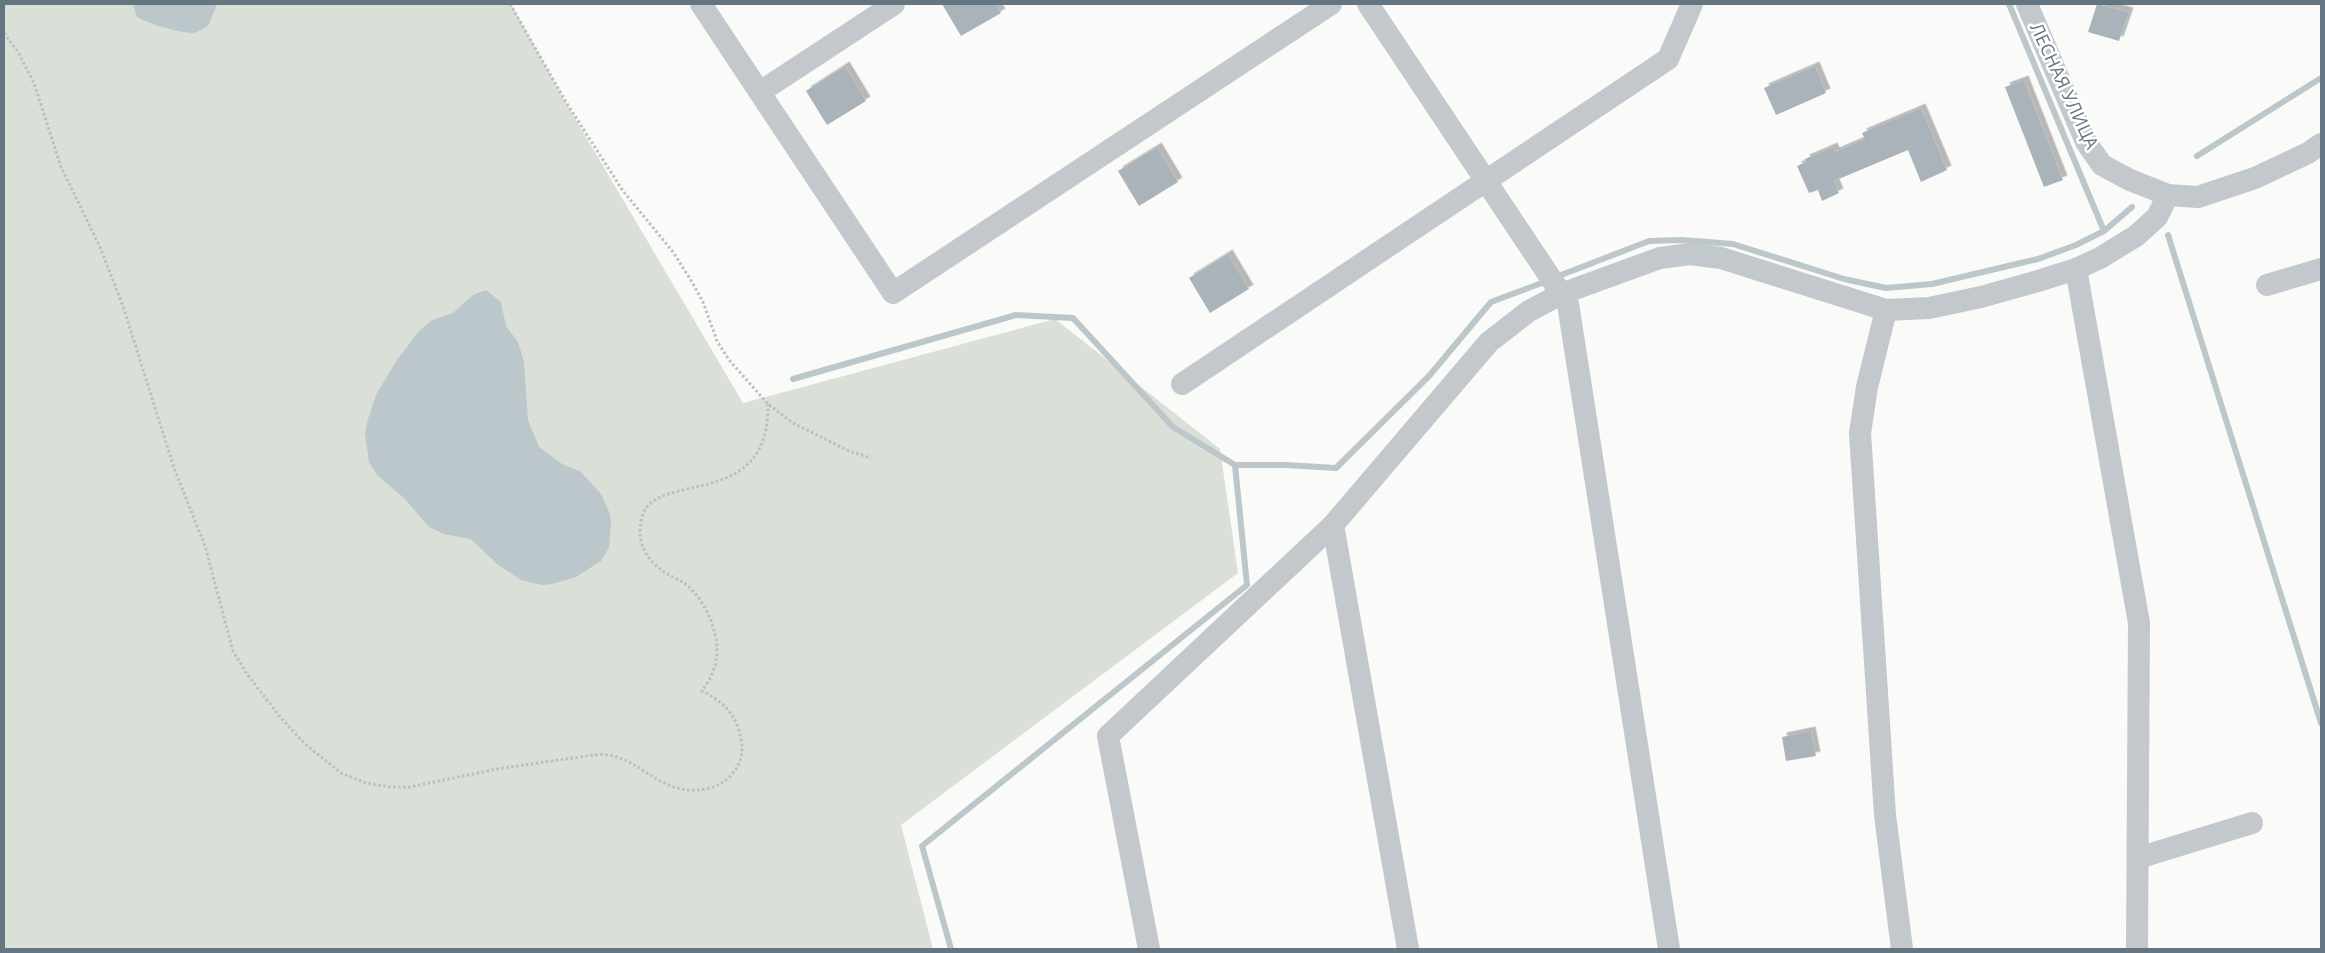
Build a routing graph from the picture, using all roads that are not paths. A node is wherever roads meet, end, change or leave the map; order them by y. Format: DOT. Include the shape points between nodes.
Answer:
graph roads {
  1 [pos="701,4"];
  2 [pos="894,4"];
  3 [pos="1331,4"];
  4 [pos="1368,4"];
  5 [pos="1692,4"];
  6 [pos="2027,4"];
  7 [pos="760,92"];
  8 [pos="2321,144"];
  9 [pos="1486,182"];
  10 [pos="2168,196"];
  11 [pos="2076,269"];
  12 [pos="2321,269"];
  13 [pos="2267,285"];
  14 [pos="1560,294"];
  15 [pos="1886,310"];
  16 [pos="1182,384"];
  17 [pos="1333,525"];
  18 [pos="2252,823"];
  19 [pos="2138,858"];
  20 [pos="1149,949"];
  21 [pos="1408,949"];
  22 [pos="1669,949"];
  23 [pos="1902,949"];
  24 [pos="2137,949"];
  1 -- 7 [label="street"];
  2 -- 7 [label="street"];
  3 -- 7 [label="street" via="893,293"];
  4 -- 9 [label="street"];
  5 -- 9 [label="street" via="1668,59"];
  6 -- 10 [label="street, ЛЕСНАЯ УЛИЦА" via="2086,142 2102,165"];
  8 -- 10 [label="street" via="2255,178 2198,197"];
  9 -- 14 [label="street"];
  9 -- 16 [label="street"];
  10 -- 11 [label="street" via="2157,217 2136,236"];
  11 -- 15 [label="street" via="1981,297 1929,308"];
  11 -- 19 [label="street" via="2139,623"];
  12 -- 13 [label="street"];
  14 -- 15 [label="street" via="1660,258 1690,254 1721,258"];
  14 -- 17 [label="street" via="1529,310 1489,342"];
  14 -- 22 [label="street" via="1568,304"];
  15 -- 23 [label="street" via="1860,433 1885,815"];
  17 -- 20 [label="street" via="1108,736"];
  17 -- 21 [label="street"];
  18 -- 19 [label="street"];
  19 -- 24 [label="street"];
}
